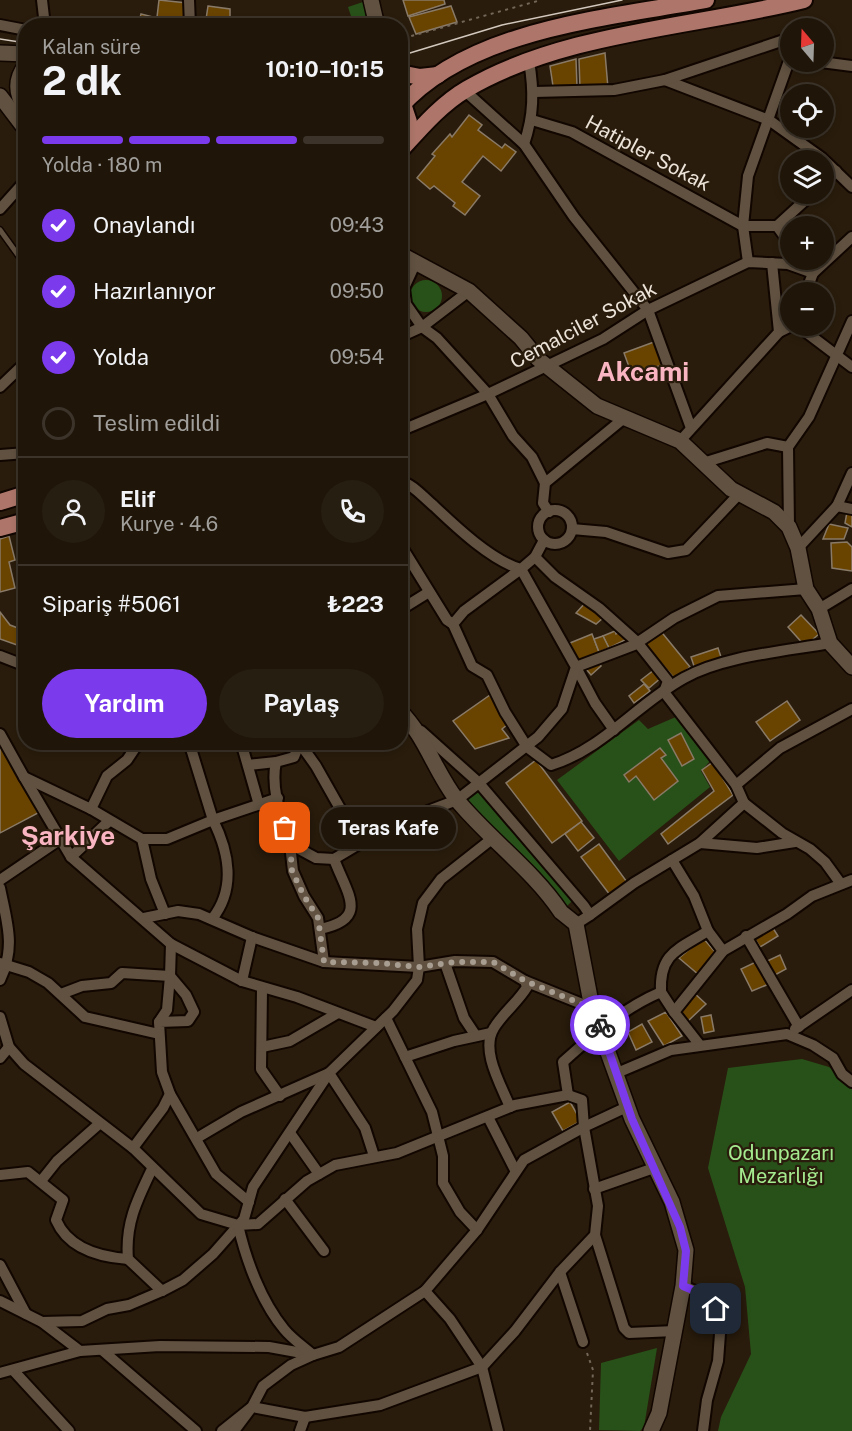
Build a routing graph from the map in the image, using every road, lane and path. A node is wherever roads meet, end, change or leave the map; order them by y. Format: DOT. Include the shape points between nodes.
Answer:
graph roads {
  1 [pos="42,0"];
  2 [pos="189,0"];
  3 [pos="371,0"];
  4 [pos="541,0"];
  5 [pos="706,0"];
  6 [pos="804,0"];
  7 [pos="44,18"];
  8 [pos="190,18"];
  9 [pos="375,18"];
  10 [pos="0,25"];
  11 [pos="18,28"];
  12 [pos="408,38"];
  13 [pos="780,40"];
  14 [pos="0,53"];
  15 [pos="18,54"];
  16 [pos="530,61"];
  17 [pos="834,64"];
  18 [pos="852,66"];
  19 [pos="785,72"];
  20 [pos="408,75"];
  21 [pos="439,75"];
  22 [pos="18,76"];
  23 [pos="665,80"];
  24 [pos="464,90"];
  25 [pos="18,92"];
  26 [pos="534,92"];
  27 [pos="0,96"];
  28 [pos="408,101"];
  29 [pos="408,111"];
  30 [pos="18,120"];
  31 [pos="532,120"];
  32 [pos="769,120"];
  33 [pos="424,124"];
  34 [pos="408,142"];
  35 [pos="525,144"];
  36 [pos="836,171"];
  37 [pos="852,187"];
  38 [pos="18,189"];
  39 [pos="801,204"];
  40 [pos="0,209"];
  41 [pos="742,226"];
  42 [pos="777,226"];
  43 [pos="0,230"];
  44 [pos="780,230"];
  45 [pos="852,237"];
  46 [pos="18,255"];
  47 [pos="408,258"];
  48 [pos="416,262"];
  49 [pos="748,262"];
  50 [pos="772,263"];
  51 [pos="810,270"];
  52 [pos="813,273"];
  53 [pos="408,277"];
  54 [pos="810,282"];
  55 [pos="469,291"];
  56 [pos="408,307"];
  57 [pos="648,310"];
  58 [pos="852,321"];
  59 [pos="422,327"];
  60 [pos="778,332"];
  61 [pos="408,333"];
  62 [pos="811,336"];
  63 [pos="835,354"];
  64 [pos="545,366"];
  65 [pos="852,367"];
  66 [pos="18,370"];
  67 [pos="0,387"];
  68 [pos="488,394"];
  69 [pos="623,419"];
  70 [pos="408,425"];
  71 [pos="691,428"];
  72 [pos="680,441"];
  73 [pos="788,447"];
  74 [pos="18,453"];
  75 [pos="0,454"];
  76 [pos="702,463"];
  77 [pos="852,473"];
  78 [pos="545,483"];
  79 [pos="408,485"];
  80 [pos="740,493"];
  81 [pos="18,496"];
  82 [pos="0,502"];
  83 [pos="837,506"];
  84 [pos="852,509"];
  85 [pos="549,512"];
  86 [pos="789,526"];
  87 [pos="572,529"];
  88 [pos="544,540"];
  89 [pos="798,548"];
  90 [pos="408,557"];
  91 [pos="535,557"];
  92 [pos="521,569"];
  93 [pos="806,589"];
  94 [pos="852,589"];
  95 [pos="429,592"];
  96 [pos="408,605"];
  97 [pos="819,609"];
  98 [pos="453,624"];
  99 [pos="637,642"];
  100 [pos="830,643"];
  101 [pos="0,656"];
  102 [pos="18,663"];
  103 [pos="576,667"];
  104 [pos="852,667"];
  105 [pos="664,692"];
  106 [pos="852,709"];
  107 [pos="408,719"];
  108 [pos="415,726"];
  109 [pos="614,730"];
  110 [pos="0,734"];
  111 [pos="527,747"];
  112 [pos="134,750"];
  113 [pos="191,750"];
  114 [pos="243,750"];
  115 [pos="297,750"];
  116 [pos="304,750"];
  117 [pos="276,762"];
  118 [pos="248,765"];
  119 [pos="24,777"];
  120 [pos="478,782"];
  121 [pos="736,785"];
  122 [pos="278,798"];
  123 [pos="457,800"];
  124 [pos="744,803"];
  125 [pos="259,805"];
  126 [pos="92,809"];
  127 [pos="213,820"];
  128 [pos="109,821"];
  129 [pos="493,838"];
  130 [pos="142,839"];
  131 [pos="59,840"];
  132 [pos="359,842"];
  133 [pos="795,842"];
  134 [pos="700,843"];
  135 [pos="290,844"];
  136 [pos="71,857"];
  137 [pos="334,859"];
  138 [pos="672,860"];
  139 [pos="0,880"];
  140 [pos="847,882"];
  141 [pos="0,888"];
  142 [pos="165,914"];
  143 [pos="590,915"];
  144 [pos="144,918"];
  145 [pos="212,919"];
  146 [pos="576,924"];
  147 [pos="320,930"];
  148 [pos="708,931"];
  149 [pos="746,936"];
  150 [pos="252,937"];
  151 [pos="171,944"];
  152 [pos="723,951"];
  153 [pos="324,962"];
  154 [pos="4,963"];
  155 [pos="445,963"];
  156 [pos="419,967"];
  157 [pos="170,976"];
  158 [pos="0,980"];
  159 [pos="242,981"];
  160 [pos="525,981"];
  161 [pos="262,989"];
  162 [pos="661,992"];
  163 [pos="852,992"];
  164 [pos="61,994"];
  165 [pos="592,1008"];
  166 [pos="674,1012"];
  167 [pos="338,1013"];
  168 [pos="0,1017"];
  169 [pos="386,1018"];
  170 [pos="159,1022"];
  171 [pos="376,1027"];
  172 [pos="799,1027"];
  173 [pos="601,1028"];
  174 [pos="491,1033"];
  175 [pos="159,1034"];
  176 [pos="787,1034"];
  177 [pos="476,1036"];
  178 [pos="699,1044"];
  179 [pos="9,1047"];
  180 [pos="262,1047"];
  181 [pos="405,1057"];
  182 [pos="0,1058"];
  183 [pos="852,1068"];
  184 [pos="329,1073"];
  185 [pos="617,1073"];
  186 [pos="842,1074"];
  187 [pos="852,1082"];
  188 [pos="170,1094"];
  189 [pos="568,1095"];
  190 [pos="280,1096"];
  191 [pos="629,1106"];
  192 [pos="510,1107"];
  193 [pos="488,1117"];
  194 [pos="99,1124"];
  195 [pos="584,1127"];
  196 [pos="290,1133"];
  197 [pos="438,1135"];
  198 [pos="196,1138"];
  199 [pos="133,1148"];
  200 [pos="374,1156"];
  201 [pos="654,1168"];
  202 [pos="152,1169"];
  203 [pos="515,1170"];
  204 [pos="319,1174"];
  205 [pos="0,1175"];
  206 [pos="41,1181"];
  207 [pos="594,1189"];
  208 [pos="285,1199"];
  209 [pos="249,1202"];
  210 [pos="238,1225"];
  211 [pos="477,1230"];
  212 [pos="595,1235"];
  213 [pos="324,1251"];
  214 [pos="128,1259"];
  215 [pos="0,1264"];
  216 [pos="560,1272"];
  217 [pos="683,1286"];
  218 [pos="425,1291"];
  219 [pos="162,1292"];
  220 [pos="0,1301"];
  221 [pos="26,1314"];
  222 [pos="42,1323"];
  223 [pos="675,1331"];
  224 [pos="584,1342"];
  225 [pos="102,1350"];
  226 [pos="80,1351"];
  227 [pos="313,1355"];
  228 [pos="482,1367"];
  229 [pos="13,1370"];
  230 [pos="0,1373"];
  231 [pos="252,1407"];
  232 [pos="305,1417"];
  233 [pos="69,1431"];
  234 [pos="196,1431"];
  235 [pos="222,1431"];
  236 [pos="234,1431"];
  237 [pos="300,1431"];
  238 [pos="498,1431"];
  239 [pos="590,1431"];
  240 [pos="651,1431"];
  241 [pos="703,1431"];
  1 -- 7 [label="street"];
  2 -- 8 [label="street"];
  3 -- 9 [label="street"];
  4 -- 12 [label="path"];
  5 -- 21 [label="main road" via="533,33 478,54"];
  6 -- 16 [label="main road" via="615,38"];
  10 -- 11 [label="street"];
  13 -- 23 [label="street"];
  14 -- 15 [label="street"];
  16 -- 24 [label="main road"];
  16 -- 26 [label="street"];
  17 -- 18 [label="street"];
  19 -- 32 [label="street"];
  20 -- 21 [label="main road"];
  21 -- 28 [label="main road"];
  22 -- 25 [label="street"];
  23 -- 26 [label="street" via="614,90"];
  23 -- 32 [label="street"];
  24 -- 33 [label="main road"];
  24 -- 35 [label="street"];
  26 -- 31 [label="street"];
  27 -- 30 [label="street"];
  29 -- 33 [label="main road"];
  31 -- 35 [label="street"];
  31 -- 41 [label="street, Hatipler Sokak" via="572,132"];
  32 -- 36 [label="street"];
  32 -- 41 [label="street" via="748,176"];
  33 -- 34 [label="main road"];
  35 -- 57 [label="street" via="574,216"];
  36 -- 37 [label="street"];
  38 -- 40 [label="street"];
  39 -- 42 [label="street"];
  41 -- 42 [label="street"];
  41 -- 49 [label="street"];
  42 -- 44 [label="street"];
  43 -- 46 [label="lane"];
  45 -- 52 [label="street"];
  47 -- 48 [label="street"];
  48 -- 53 [label="street"];
  48 -- 55 [label="street"];
  49 -- 50 [label="street"];
  49 -- 57 [label="street, Cemalciler Sokak"];
  50 -- 52 [label="street"];
  50 -- 60 [label="street"];
  51 -- 52 [label="street"];
  52 -- 54 [label="street"];
  55 -- 59 [label="street"];
  55 -- 64 [label="street" via="521,338"];
  56 -- 59 [label="street"];
  57 -- 64 [label="street, Cemalciler Sokak" via="603,339"];
  57 -- 71 [label="street"];
  58 -- 63 [label="street"];
  59 -- 61 [label="street"];
  59 -- 68 [label="street"];
  60 -- 71 [label="street"];
  62 -- 63 [label="street"];
  63 -- 65 [label="street"];
  63 -- 73 [label="street" via="809,417"];
  64 -- 68 [label="street, Cemalciler Sokak"];
  64 -- 69 [label="street" via="597,406"];
  66 -- 67 [label="street"];
  68 -- 70 [label="street, Cemalciler Sokak"];
  68 -- 78 [label="street" via="513,436 532,457"];
  69 -- 72 [label="street"];
  69 -- 78 [label="street"];
  71 -- 72 [label="street"];
  72 -- 76 [label="street"];
  73 -- 76 [label="street" via="767,443"];
  73 -- 86 [label="street"];
  74 -- 75 [label="street"];
  76 -- 80 [label="street"];
  77 -- 83 [label="street"];
  78 -- 85 [label="street" via="543,503"];
  79 -- 92 [label="street" via="454,526 509,566"];
  80 -- 86 [label="street" via="774,512"];
  80 -- 87 [label="street" via="686,550 668,553 606,532"];
  81 -- 82 [label="main road"];
  83 -- 84 [label="street"];
  83 -- 89 [label="street"];
  85 -- 87 [label="street" via="565,514"];
  85 -- 88 [label="street" via="538,525"];
  86 -- 89 [label="street"];
  87 -- 88 [label="street" via="564,542 553,544"];
  88 -- 91 [label="street"];
  89 -- 93 [label="street"];
  90 -- 95 [label="street"];
  91 -- 92 [label="street"];
  91 -- 99 [label="street"];
  92 -- 98 [label="street" via="464,611"];
  92 -- 103 [label="street"];
  93 -- 97 [label="street"];
  93 -- 99 [label="street" via="718,596"];
  94 -- 97 [label="street"];
  95 -- 96 [label="street"];
  95 -- 98 [label="street"];
  97 -- 100 [label="street"];
  98 -- 111 [label="street" via="472,666 487,675"];
  99 -- 103 [label="street"];
  99 -- 105 [label="street" via="668,681"];
  100 -- 104 [label="street"];
  100 -- 105 [label="street" via="742,658 686,677"];
  101 -- 102 [label="street"];
  103 -- 109 [label="street" via="594,704"];
  103 -- 111 [label="street" via="562,709"];
  105 -- 109 [label="street"];
  105 -- 121 [label="street"];
  106 -- 121 [label="street" via="780,748"];
  107 -- 108 [label="street"];
  108 -- 120 [label="street"];
  108 -- 123 [label="street"];
  109 -- 111 [label="street" via="572,759 551,765"];
  110 -- 119 [label="street"];
  111 -- 120 [label="street"];
  112 -- 126 [label="street" via="107,776"];
  113 -- 127 [label="street"];
  114 -- 118 [label="street"];
  115 -- 117 [label="street" via="294,757"];
  116 -- 132 [label="street"];
  117 -- 118 [label="street"];
  117 -- 122 [label="street" via="273,775"];
  118 -- 125 [label="street"];
  119 -- 126 [label="street"];
  119 -- 131 [label="street"];
  120 -- 123 [label="street"];
  120 -- 143 [label="street"];
  121 -- 124 [label="street"];
  122 -- 125 [label="street"];
  122 -- 135 [label="street"];
  123 -- 129 [label="street"];
  123 -- 132 [label="street" via="391,825"];
  124 -- 133 [label="street"];
  124 -- 134 [label="street"];
  125 -- 127 [label="street"];
  126 -- 128 [label="street"];
  127 -- 130 [label="street" via="167,839"];
  127 -- 145 [label="street" via="221,835 230,877 223,906"];
  128 -- 130 [label="street"];
  128 -- 136 [label="street"];
  129 -- 146 [label="street"];
  129 -- 156 [label="street" via="441,879 423,903 417,929"];
  130 -- 142 [label="street" via="151,879"];
  131 -- 136 [label="street"];
  131 -- 139 [label="street"];
  132 -- 137 [label="street"];
  133 -- 134 [label="street" via="757,848"];
  133 -- 140 [label="street"];
  134 -- 138 [label="street"];
  135 -- 137 [label="street" via="316,858"];
  135 -- 147 [label="street" via="292,871 318,918"];
  136 -- 144 [label="street"];
  137 -- 147 [label="street" via="351,915 346,921"];
  138 -- 143 [label="street"];
  138 -- 148 [label="street" via="694,896"];
  140 -- 149 [label="street" via="812,896"];
  141 -- 154 [label="street" via="10,941"];
  142 -- 144 [label="street"];
  142 -- 145 [label="street" via="178,911"];
  143 -- 146 [label="street"];
  144 -- 151 [label="street"];
  145 -- 150 [label="street"];
  146 -- 165 [label="street"];
  147 -- 153 [label="street"];
  148 -- 152 [label="street"];
  148 -- 162 [label="street" via="669,956 662,965"];
  149 -- 152 [label="street"];
  149 -- 172 [label="street"];
  150 -- 153 [label="street"];
  150 -- 159 [label="street"];
  151 -- 157 [label="street"];
  151 -- 159 [label="street"];
  152 -- 166 [label="street"];
  153 -- 156 [label="street"];
  154 -- 158 [label="street"];
  154 -- 164 [label="street" via="29,972"];
  155 -- 156 [label="street"];
  155 -- 160 [label="street" via="493,962"];
  155 -- 177 [label="street" via="464,1018"];
  156 -- 169 [label="street" via="417,980"];
  157 -- 164 [label="street" via="122,973 111,983 82,986"];
  157 -- 170 [label="street" via="167,1010"];
  157 -- 170 [label="street" via="194,1012 188,1021"];
  159 -- 161 [label="street"];
  160 -- 165 [label="street"];
  160 -- 174 [label="street" via="527,987"];
  161 -- 167 [label="street"];
  161 -- 180 [label="street"];
  162 -- 166 [label="street"];
  162 -- 173 [label="street"];
  163 -- 172 [label="street"];
  164 -- 175 [label="street" via="85,1017"];
  165 -- 173 [label="street"];
  166 -- 178 [label="street"];
  167 -- 171 [label="street"];
  167 -- 180 [label="street" via="290,1041"];
  168 -- 179 [label="street"];
  169 -- 171 [label="street"];
  169 -- 181 [label="street"];
  170 -- 175 [label="street"];
  171 -- 184 [label="street"];
  172 -- 176 [label="street"];
  173 -- 185 [label="street"];
  173 -- 189 [label="street" via="563,1062"];
  174 -- 177 [label="street"];
  174 -- 192 [label="street" via="488,1040 495,1072"];
  175 -- 188 [label="street" via="162,1072"];
  176 -- 178 [label="street" via="726,1044"];
  176 -- 186 [label="street" via="833,1058"];
  177 -- 181 [label="street"];
  178 -- 185 [label="street" via="670,1050"];
  179 -- 182 [label="street"];
  179 -- 194 [label="street" via="24,1064"];
  180 -- 190 [label="street" via="261,1069"];
  181 -- 197 [label="street" via="432,1112"];
  183 -- 186 [label="street"];
  184 -- 190 [label="street"];
  184 -- 196 [label="street"];
  184 -- 200 [label="street" via="365,1128"];
  185 -- 191 [label="street"];
  186 -- 187 [label="street"];
  188 -- 198 [label="street"];
  188 -- 199 [label="street"];
  189 -- 192 [label="street"];
  189 -- 195 [label="street" via="582,1100"];
  190 -- 198 [label="street" via="241,1112"];
  191 -- 195 [label="street"];
  191 -- 201 [label="street"];
  192 -- 193 [label="street"];
  193 -- 197 [label="street"];
  193 -- 203 [label="street"];
  194 -- 199 [label="street"];
  194 -- 206 [label="street" via="57,1161"];
  195 -- 203 [label="street" via="524,1160"];
  195 -- 207 [label="street"];
  196 -- 204 [label="street"];
  196 -- 209 [label="street" via="253,1187"];
  197 -- 200 [label="street" via="397,1153"];
  197 -- 211 [label="street" via="443,1183 460,1212"];
  198 -- 209 [label="street" via="216,1174"];
  199 -- 202 [label="street"];
  200 -- 204 [label="street" via="335,1165"];
  201 -- 207 [label="street"];
  201 -- 217 [label="street" via="680,1227 686,1251"];
  202 -- 210 [label="street" via="201,1214"];
  202 -- 214 [label="street" via="126,1237"];
  203 -- 211 [label="street"];
  204 -- 208 [label="street"];
  205 -- 206 [label="street" via="28,1172"];
  206 -- 214 [label="street" via="63,1200 56,1220 61,1233 106,1258"];
  207 -- 212 [label="street" via="598,1213"];
  208 -- 210 [label="street" via="258,1224"];
  208 -- 213 [label="street"];
  209 -- 210 [label="street"];
  210 -- 219 [label="street" via="198,1267"];
  210 -- 227 [label="street" via="245,1256 270,1306 285,1329"];
  211 -- 218 [label="street"];
  212 -- 216 [label="street"];
  212 -- 223 [label="street" via="624,1328 629,1333"];
  214 -- 219 [label="street"];
  215 -- 221 [label="street"];
  216 -- 224 [label="street"];
  216 -- 228 [label="street"];
  217 -- 223 [label="street"];
  217 -- 241 [label="street" via="712,1298 721,1320 718,1361"];
  218 -- 227 [label="street" via="339,1347"];
  218 -- 228 [label="street" via="450,1318"];
  219 -- 222 [label="street" via="82,1321"];
  220 -- 221 [label="street"];
  221 -- 222 [label="street"];
  222 -- 226 [label="street"];
  223 -- 240 [label="street" via="659,1413"];
  224 -- 239 [label="path" via="593,1370"];
  225 -- 226 [label="street"];
  225 -- 227 [label="street" via="269,1347"];
  225 -- 234 [label="street"];
  226 -- 229 [label="street"];
  227 -- 231 [label="street" via="291,1365 263,1386"];
  228 -- 232 [label="street" via="380,1405"];
  228 -- 238 [label="street"];
  229 -- 230 [label="street"];
  229 -- 233 [label="street"];
  231 -- 232 [label="street"];
  231 -- 235 [label="street"];
  231 -- 236 [label="street"];
  232 -- 237 [label="street"];
}
